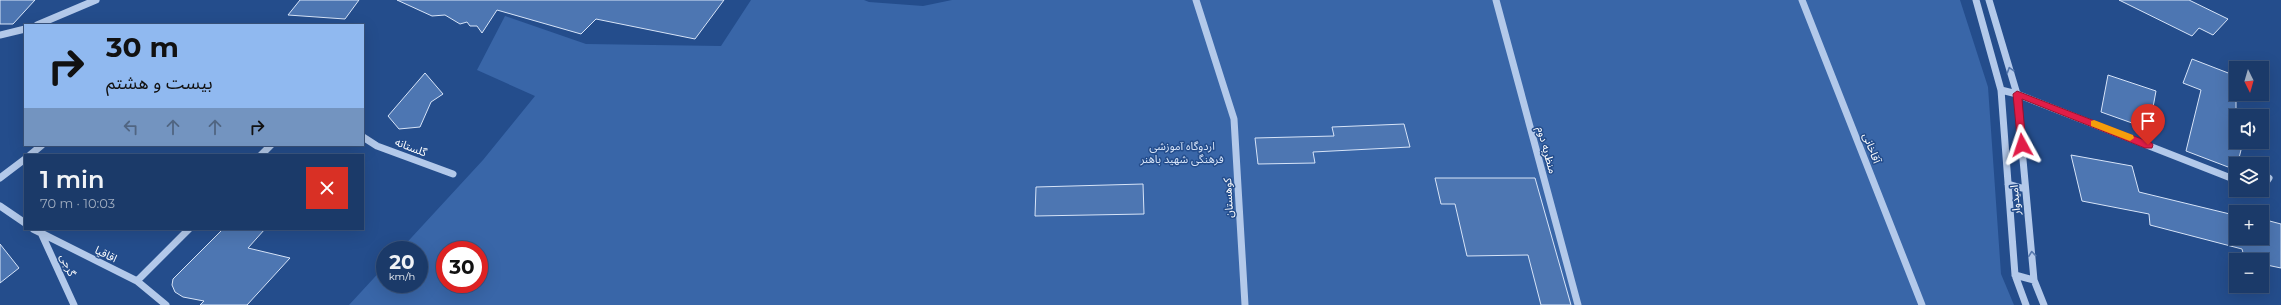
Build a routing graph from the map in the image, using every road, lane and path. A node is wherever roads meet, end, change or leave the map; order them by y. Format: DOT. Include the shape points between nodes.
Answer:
graph roads {
  1 [pos="96,0"];
  2 [pos="1196,0"];
  3 [pos="1496,0"];
  4 [pos="1802,0"];
  5 [pos="1976,0"];
  6 [pos="1989,0"];
  7 [pos="39,24"];
  8 [pos="24,30"];
  9 [pos="0,35"];
  10 [pos="2001,90"];
  11 [pos="2017,94"];
  12 [pos="364,138"];
  13 [pos="41,146"];
  14 [pos="270,146"];
  15 [pos="31,154"];
  16 [pos="263,154"];
  17 [pos="24,159"];
  18 [pos="453,174"];
  19 [pos="2229,177"];
  20 [pos="0,178"];
  21 [pos="2008,184"];
  22 [pos="2025,189"];
  23 [pos="0,206"];
  24 [pos="24,222"];
  25 [pos="34,230"];
  26 [pos="188,230"];
  27 [pos="42,235"];
  28 [pos="2015,275"];
  29 [pos="2034,280"];
  30 [pos="137,281"];
  31 [pos="74,305"];
  32 [pos="166,305"];
  33 [pos="1245,305"];
  34 [pos="1578,305"];
  35 [pos="1922,305"];
  36 [pos="2026,305"];
  37 [pos="2044,305"];
  1 -- 7 [label="street"];
  2 -- 33 [label="street, کوهستان" via="1234,119"];
  3 -- 34 [label="street, منظریه دوم"];
  4 -- 35 [label="street, آقاخانی"];
  5 -- 10 [label="street, امیدوار"];
  11 -- 6 [label="street, امیدوار, one-way"];
  8 -- 9 [label="street"];
  10 -- 11 [label="street"];
  10 -- 21 [label="street, امیدوار"];
  11 -- 19 [label="street"];
  11 -- 22 [label="street, امیدوار"];
  12 -- 18 [label="street, گلستانه" via="377,146"];
  13 -- 15 [label="street"];
  14 -- 16 [label="street"];
  17 -- 20 [label="street"];
  21 -- 22 [label="street"];
  21 -- 28 [label="street, امیدوار"];
  29 -- 22 [label="street, امیدوار, one-way"];
  23 -- 24 [label="street"];
  25 -- 27 [label="street, اقاقیا"];
  26 -- 30 [label="street"];
  27 -- 30 [label="street, اقاقیا"];
  27 -- 31 [label="street, گرجی"];
  28 -- 29 [label="street"];
  28 -- 36 [label="street, امیدوار"];
  29 -- 37 [label="street, امیدوار"];
  30 -- 32 [label="street, اقاقیا"];
}
